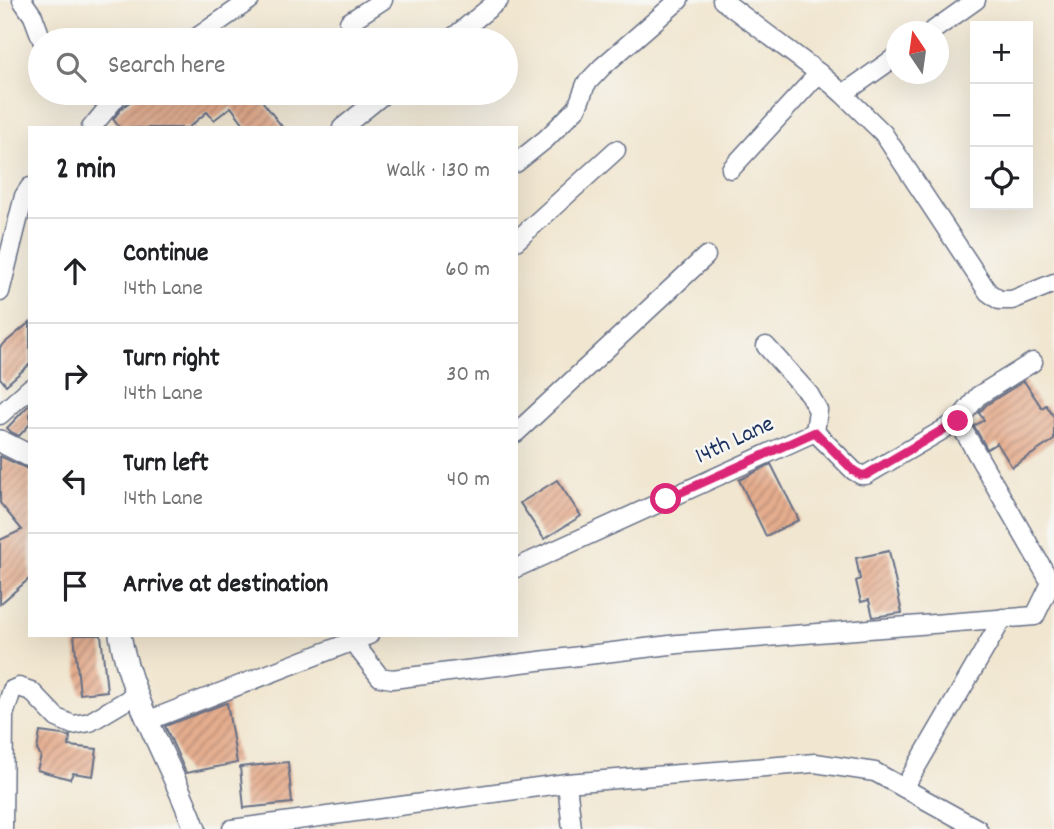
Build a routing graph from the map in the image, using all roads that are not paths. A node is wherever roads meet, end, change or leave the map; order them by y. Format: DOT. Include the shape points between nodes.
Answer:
graph roads {
  1 [pos="22,0"];
  2 [pos="250,0"];
  3 [pos="383,0"];
  4 [pos="499,0"];
  5 [pos="679,0"];
  6 [pos="722,0"];
  7 [pos="976,0"];
  8 [pos="946,21"];
  9 [pos="349,22"];
  10 [pos="37,28"];
  11 [pos="210,28"];
  12 [pos="465,28"];
  13 [pos="886,64"];
  14 [pos="819,73"];
  15 [pos="843,94"];
  16 [pos="110,105"];
  17 [pos="370,105"];
  18 [pos="93,126"];
  19 [pos="344,126"];
  20 [pos="616,150"];
  21 [pos="518,161"];
  22 [pos="732,169"];
  23 [pos="28,190"];
  24 [pos="518,239"];
  25 [pos="706,257"];
  26 [pos="1054,283"];
  27 [pos="0,292"];
  28 [pos="766,346"];
  29 [pos="1032,362"];
  30 [pos="28,390"];
  31 [pos="0,415"];
  32 [pos="958,421"];
  33 [pos="518,431"];
  34 [pos="815,432"];
  35 [pos="0,441"];
  36 [pos="28,455"];
  37 [pos="518,567"];
  38 [pos="1003,618"];
  39 [pos="120,637"];
  40 [pos="358,638"];
  41 [pos="137,694"];
  42 [pos="147,721"];
  43 [pos="567,783"];
  44 [pos="904,788"];
  45 [pos="3,829"];
  46 [pos="195,829"];
  47 [pos="232,829"];
  48 [pos="572,829"];
  49 [pos="978,829"];
  1 -- 10 [label="street"];
  2 -- 11 [label="street"];
  3 -- 9 [label="street"];
  4 -- 12 [label="street"];
  5 -- 21 [label="street" via="603,67 586,85 577,108"];
  6 -- 14 [label="street"];
  7 -- 8 [label="street"];
  13 -- 15 [label="street"];
  14 -- 15 [label="street"];
  14 -- 22 [label="street"];
  15 -- 26 [label="street" via="883,133 988,292 999,300 1012,300"];
  16 -- 18 [label="street"];
  17 -- 19 [label="street"];
  20 -- 24 [label="street"];
  23 -- 27 [label="street"];
  25 -- 33 [label="street"];
  28 -- 34 [label="street" via="809,394 818,410"];
  29 -- 32 [label="street" via="978,396"];
  30 -- 31 [label="street"];
  32 -- 34 [label="street, 14th Lane" via="866,475 854,471"];
  32 -- 38 [label="street" via="1051,583 1035,616"];
  34 -- 37 [label="street, 14th Lane"];
  35 -- 36 [label="street"];
  38 -- 40 [label="street" via="678,643 392,680 380,677"];
  38 -- 44 [label="street"];
  39 -- 41 [label="street"];
  40 -- 42 [label="street"];
  41 -- 42 [label="street"];
  41 -- 45 [label="street" via="90,722 73,725 57,718 31,691 12,690 4,715"];
  42 -- 46 [label="street"];
  43 -- 44 [label="street" via="815,762 875,772"];
  43 -- 47 [label="street"];
  43 -- 48 [label="street"];
  44 -- 49 [label="street"];
}
